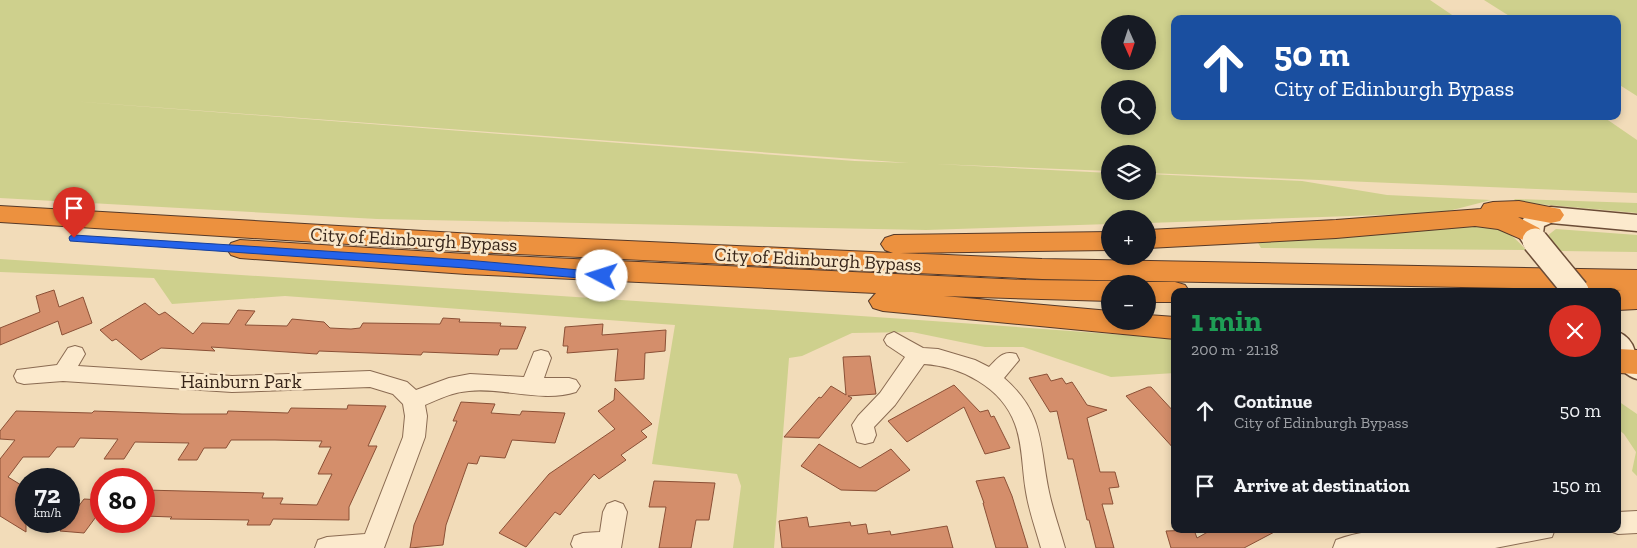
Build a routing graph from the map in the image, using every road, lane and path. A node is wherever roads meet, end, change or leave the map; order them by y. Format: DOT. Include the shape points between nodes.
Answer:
graph roads {
  1 [pos="0,214"];
  2 [pos="1551,215"];
  3 [pos="1475,217"];
  4 [pos="1637,223"];
  5 [pos="0,233"];
  6 [pos="1533,237"];
  7 [pos="1156,239"];
  8 [pos="1101,240"];
  9 [pos="470,254"];
  10 [pos="1637,280"];
  11 [pos="1574,288"];
  12 [pos="1101,291"];
  13 [pos="1156,292"];
  14 [pos="1171,292"];
  15 [pos="1621,300"];
  16 [pos="1637,300"];
  17 [pos="1171,328"];
  18 [pos="894,340"];
  19 [pos="75,354"];
  20 [pos="919,356"];
  21 [pos="541,358"];
  22 [pos="1009,360"];
  23 [pos="63,373"];
  24 [pos="24,376"];
  25 [pos="991,378"];
  26 [pos="532,386"];
  27 [pos="568,386"];
  28 [pos="413,400"];
  29 [pos="865,435"];
  30 [pos="615,512"];
  31 [pos="1637,522"];
  32 [pos="1621,523"];
  33 [pos="1536,533"];
  34 [pos="1380,535"];
  35 [pos="1521,541"];
  36 [pos="583,544"];
  37 [pos="373,546"];
  38 [pos="609,546"];
  39 [pos="327,548"];
  40 [pos="1053,548"];
  41 [pos="1345,548"];
  1 -- 9 [label="highway, City of Edinburgh Bypass"];
  2 -- 3 [label="highway" via="1502,209"];
  2 -- 4 [label="street"];
  2 -- 6 [label="street" via="1533,222"];
  3 -- 6 [label="highway" via="1504,221"];
  3 -- 7 [label="highway" via="1336,229"];
  5 -- 9 [label="highway, City of Edinburgh Bypass"];
  6 -- 11 [label="street, bridge"];
  8 -- 9 [label="highway"];
  9 -- 10 [label="highway, City of Edinburgh Bypass"];
  9 -- 12 [label="highway, City of Edinburgh Bypass" via="1016,289"];
  9 -- 17 [label="highway"];
  13 -- 14 [label="highway"];
  15 -- 16 [label="highway"];
  18 -- 20 [label="street"];
  19 -- 23 [label="street"];
  20 -- 25 [label="street" via="961,363"];
  20 -- 29 [label="street" via="909,364 883,406 863,425"];
  21 -- 26 [label="street"];
  22 -- 25 [label="street"];
  23 -- 24 [label="street, Hainburn Park"];
  23 -- 28 [label="street, Hainburn Park" via="232,384 370,379 400,388"];
  25 -- 40 [label="street" via="1012,398 1026,423 1038,495"];
  26 -- 27 [label="street"];
  26 -- 28 [label="street" via="470,382 449,386"];
  28 -- 37 [label="street" via="416,416 414,438"];
  30 -- 38 [label="street"];
  31 -- 32 [label="street"];
  33 -- 35 [label="street"];
  34 -- 35 [label="street" via="1440,543"];
  34 -- 41 [label="street"];
  36 -- 38 [label="street"];
  37 -- 39 [label="street"];
}
